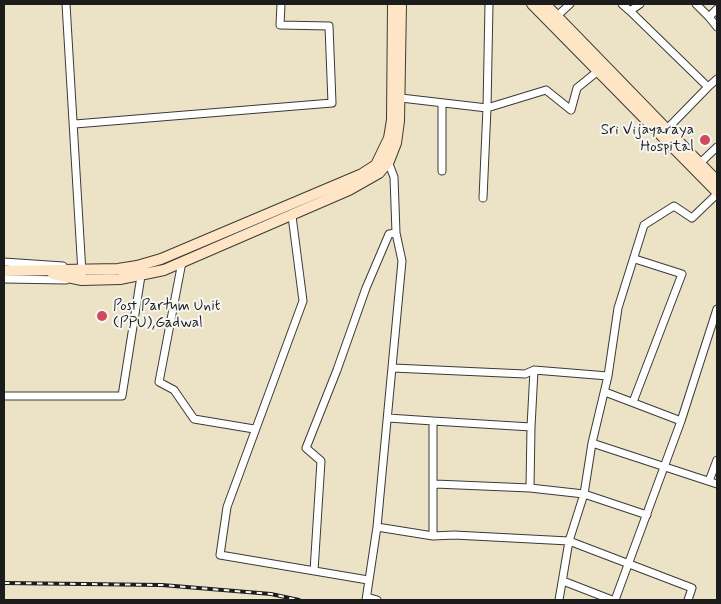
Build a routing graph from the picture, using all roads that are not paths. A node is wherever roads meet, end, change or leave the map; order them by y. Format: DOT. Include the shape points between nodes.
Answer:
graph roads {
  1 [pos="66,4"];
  2 [pos="280,4"];
  3 [pos="393,4"];
  4 [pos="402,4"];
  5 [pos="489,4"];
  6 [pos="532,4"];
  7 [pos="545,4"];
  8 [pos="570,4"];
  9 [pos="622,4"];
  10 [pos="640,4"];
  11 [pos="696,4"];
  12 [pos="717,8"];
  13 [pos="630,11"];
  14 [pos="557,16"];
  15 [pos="709,17"];
  16 [pos="717,27"];
  17 [pos="598,71"];
  18 [pos="717,79"];
  19 [pos="708,87"];
  20 [pos="401,98"];
  21 [pos="442,103"];
  22 [pos="486,108"];
  23 [pos="75,124"];
  24 [pos="667,129"];
  25 [pos="717,146"];
  26 [pos="386,158"];
  27 [pos="697,166"];
  28 [pos="442,171"];
  29 [pos="717,180"];
  30 [pos="717,193"];
  31 [pos="483,198"];
  32 [pos="292,216"];
  33 [pos="396,233"];
  34 [pos="635,259"];
  35 [pos="4,262"];
  36 [pos="182,262"];
  37 [pos="82,268"];
  38 [pos="4,271"];
  39 [pos="38,271"];
  40 [pos="141,276"];
  41 [pos="4,279"];
  42 [pos="82,280"];
  43 [pos="717,309"];
  44 [pos="393,368"];
  45 [pos="534,370"];
  46 [pos="608,376"];
  47 [pos="606,392"];
  48 [pos="4,396"];
  49 [pos="633,402"];
  50 [pos="388,418"];
  51 [pos="433,420"];
  52 [pos="681,421"];
  53 [pos="531,427"];
  54 [pos="254,429"];
  55 [pos="592,443"];
  56 [pos="717,460"];
  57 [pos="664,468"];
  58 [pos="709,482"];
  59 [pos="435,484"];
  60 [pos="717,484"];
  61 [pos="530,488"];
  62 [pos="584,494"];
  63 [pos="647,515"];
  64 [pos="377,528"];
  65 [pos="433,536"];
  66 [pos="569,541"];
  67 [pos="628,565"];
  68 [pos="314,571"];
  69 [pos="368,580"];
  70 [pos="562,581"];
  71 [pos="366,598"];
  72 [pos="377,600"];
  73 [pos="559,600"];
  74 [pos="613,600"];
  75 [pos="688,600"];
  1 -- 23 [label="street"];
  2 -- 23 [label="street" via="280,25 328,26 332,103"];
  3 -- 26 [label="main road" via="392,120"];
  4 -- 20 [label="main road"];
  5 -- 22 [label="street"];
  6 -- 17 [label="main road"];
  7 -- 14 [label="main road"];
  8 -- 14 [label="street"];
  9 -- 13 [label="street"];
  10 -- 13 [label="street"];
  11 -- 15 [label="street"];
  12 -- 15 [label="street"];
  13 -- 19 [label="street"];
  14 -- 24 [label="main road"];
  15 -- 16 [label="street"];
  17 -- 22 [label="street" via="578,88 571,110 546,90"];
  17 -- 27 [label="main road"];
  18 -- 19 [label="street"];
  19 -- 24 [label="street"];
  20 -- 21 [label="street"];
  20 -- 26 [label="main road" via="396,143"];
  21 -- 22 [label="street"];
  21 -- 28 [label="street"];
  22 -- 31 [label="street"];
  23 -- 37 [label="street"];
  24 -- 27 [label="main road"];
  25 -- 27 [label="street"];
  26 -- 32 [label="main road" via="379,173 366,182"];
  26 -- 33 [label="street" via="394,177"];
  26 -- 37 [label="main road" via="346,183 161,259 118,269"];
  27 -- 29 [label="main road"];
  27 -- 30 [label="main road"];
  30 -- 34 [label="street" via="692,218 674,206 644,225"];
  32 -- 36 [label="main road"];
  32 -- 54 [label="street" via="303,301"];
  33 -- 44 [label="street" via="402,261"];
  33 -- 68 [label="street" via="389,234 366,288 306,448 321,461"];
  34 -- 46 [label="street" via="618,308"];
  34 -- 49 [label="street" via="682,274"];
  35 -- 37 [label="street"];
  36 -- 40 [label="main road"];
  36 -- 54 [label="street" via="159,382 174,390 194,419"];
  37 -- 39 [label="main road"];
  37 -- 42 [label="street"];
  38 -- 39 [label="main road"];
  39 -- 42 [label="main road"];
  40 -- 42 [label="main road"];
  40 -- 48 [label="street" via="122,396"];
  41 -- 42 [label="street"];
  43 -- 52 [label="street"];
  44 -- 45 [label="street" via="525,374"];
  44 -- 50 [label="street"];
  45 -- 46 [label="street"];
  45 -- 53 [label="street"];
  46 -- 47 [label="street"];
  47 -- 49 [label="street"];
  47 -- 55 [label="street"];
  49 -- 52 [label="street"];
  50 -- 51 [label="street"];
  50 -- 64 [label="street"];
  51 -- 53 [label="street"];
  51 -- 59 [label="street"];
  52 -- 57 [label="street"];
  53 -- 61 [label="street"];
  54 -- 68 [label="street" via="227,508 220,555"];
  55 -- 57 [label="street"];
  55 -- 62 [label="street"];
  56 -- 58 [label="street"];
  57 -- 58 [label="street"];
  57 -- 63 [label="street"];
  58 -- 60 [label="street"];
  59 -- 61 [label="street"];
  59 -- 65 [label="street"];
  61 -- 62 [label="street"];
  62 -- 63 [label="street"];
  62 -- 66 [label="street"];
  63 -- 67 [label="street"];
  64 -- 65 [label="street"];
  64 -- 69 [label="street"];
  65 -- 66 [label="street"];
  66 -- 67 [label="street"];
  66 -- 70 [label="street"];
  67 -- 74 [label="street"];
  67 -- 75 [label="street" via="692,588"];
  68 -- 69 [label="street"];
  69 -- 71 [label="street"];
  70 -- 73 [label="street"];
  70 -- 74 [label="street"];
  71 -- 72 [label="street"];
}
